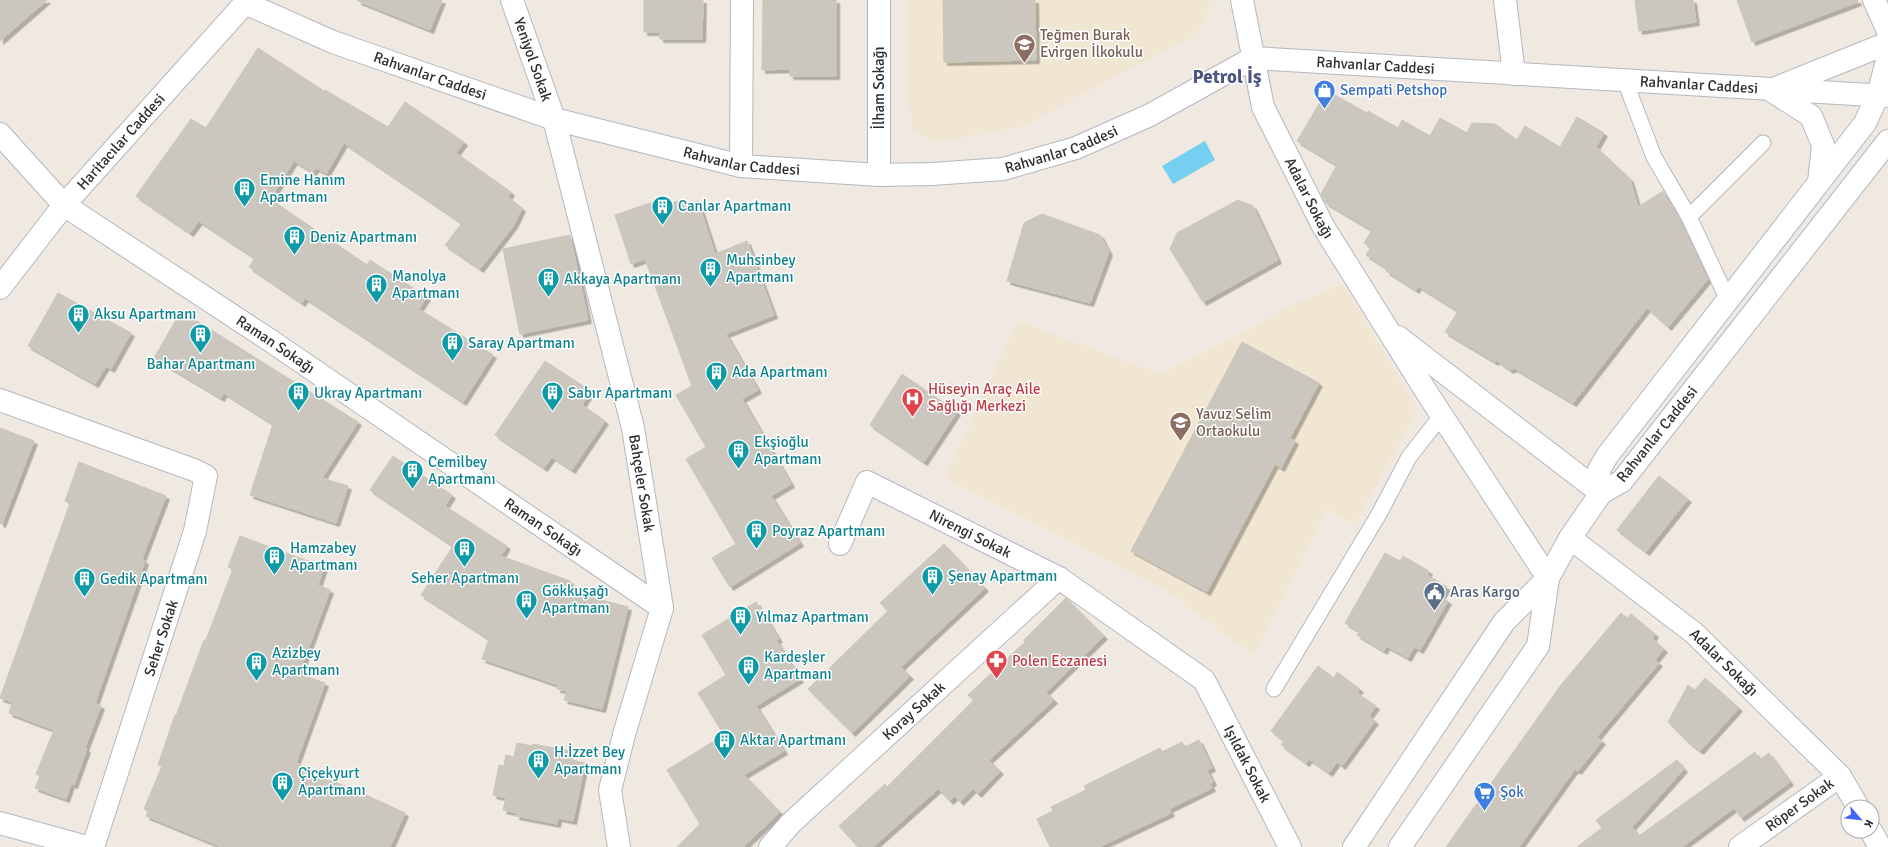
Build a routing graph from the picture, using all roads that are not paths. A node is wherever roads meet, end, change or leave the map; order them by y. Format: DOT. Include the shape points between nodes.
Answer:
graph roads {
  1 [pos="512,0"];
  2 [pos="742,0"];
  3 [pos="879,0"];
  4 [pos="1242,0"];
  5 [pos="1505,0"];
  6 [pos="1874,0"];
  7 [pos="245,1"];
  8 [pos="1888,31"];
  9 [pos="1888,43"];
  10 [pos="1888,57"];
  11 [pos="1253,58"];
  12 [pos="1514,74"];
  13 [pos="1625,81"];
  14 [pos="1771,90"];
  15 [pos="1883,96"];
  16 [pos="554,120"];
  17 [pos="0,134"];
  18 [pos="1888,141"];
  19 [pos="1763,143"];
  20 [pos="741,166"];
  21 [pos="879,175"];
  22 [pos="1819,182"];
  23 [pos="64,205"];
  24 [pos="1689,217"];
  25 [pos="0,288"];
  26 [pos="1728,300"];
  27 [pos="1387,329"];
  28 [pos="0,400"];
  29 [pos="1442,415"];
  30 [pos="1601,493"];
  31 [pos="1570,538"];
  32 [pos="840,544"];
  33 [pos="1059,578"];
  34 [pos="1548,578"];
  35 [pos="662,608"];
  36 [pos="1204,680"];
  37 [pos="1274,690"];
  38 [pos="1840,776"];
  39 [pos="1853,799"];
  40 [pos="0,823"];
  41 [pos="87,847"];
  42 [pos="93,847"];
  43 [pos="620,847"];
  44 [pos="770,847"];
  45 [pos="1290,847"];
  46 [pos="1354,847"];
  47 [pos="1400,847"];
  48 [pos="1740,847"];
  1 -- 16 [label="street, Yeniyol Sokak"];
  2 -- 20 [label="street"];
  3 -- 21 [label="street, İlham Sokağı"];
  4 -- 11 [label="street, Adalar Sokağı"];
  5 -- 12 [label="street"];
  6 -- 8 [label="street"];
  7 -- 16 [label="street, Rahvanlar Caddesi" via="334,42"];
  7 -- 23 [label="street, Haritacılar Caddesi"];
  9 -- 14 [label="street"];
  10 -- 15 [label="street, Rahvanlar Caddesi"];
  11 -- 12 [label="street, Rahvanlar Caddesi"];
  11 -- 21 [label="street, Rahvanlar Caddesi" via="1150,115 1076,148 1003,169"];
  11 -- 27 [label="street, Adalar Sokağı" via="1263,107 1323,226"];
  12 -- 13 [label="street, Rahvanlar Caddesi"];
  13 -- 14 [label="street, Rahvanlar Caddesi"];
  13 -- 24 [label="lane" via="1654,157"];
  14 -- 15 [label="street"];
  14 -- 22 [label="street, Rahvanlar Caddesi" via="1811,116 1823,145"];
  15 -- 22 [label="street, Rahvanlar Caddesi"];
  16 -- 20 [label="street, Rahvanlar Caddesi"];
  16 -- 35 [label="street, Bahçeler Sokak" via="633,428"];
  17 -- 23 [label="street, Raman Sokağı"];
  18 -- 30 [label="street, Rahvanlar Caddesi" via="1622,481"];
  19 -- 24 [label="lane"];
  20 -- 21 [label="street, Rahvanlar Caddesi"];
  22 -- 26 [label="street, Rahvanlar Caddesi"];
  23 -- 25 [label="street, Haritacılar Caddesi"];
  23 -- 35 [label="street, Raman Sokağı" via="268,339"];
  24 -- 26 [label="lane"];
  26 -- 30 [label="street, Rahvanlar Caddesi" via="1607,456 1599,470"];
  27 -- 29 [label="street, Adalar Sokağı"];
  27 -- 30 [label="street, Adalar Sokağı"];
  28 -- 42 [label="street, Seher Sokak" via="206,476 195,531"];
  29 -- 34 [label="street, Adalar Sokağı"];
  29 -- 37 [label="lane" via="1410,457"];
  30 -- 31 [label="street"];
  31 -- 34 [label="street"];
  31 -- 38 [label="street, Adalar Sokağı" via="1694,633"];
  32 -- 33 [label="street, Nirengi Sokak" via="868,482"];
  33 -- 36 [label="street, Nirengi Sokak"];
  33 -- 44 [label="street, Koray Sokak" via="791,823"];
  34 -- 46 [label="street" via="1504,622"];
  34 -- 47 [label="street" via="1538,646"];
  35 -- 43 [label="street, Bahçeler Sokak" via="610,790"];
  36 -- 45 [label="street, Işıldak Sokak"];
  38 -- 39 [label="street, Adalar Sokağı"];
  38 -- 48 [label="street, Röper Sokak"];
  40 -- 41 [label="street"];
}
